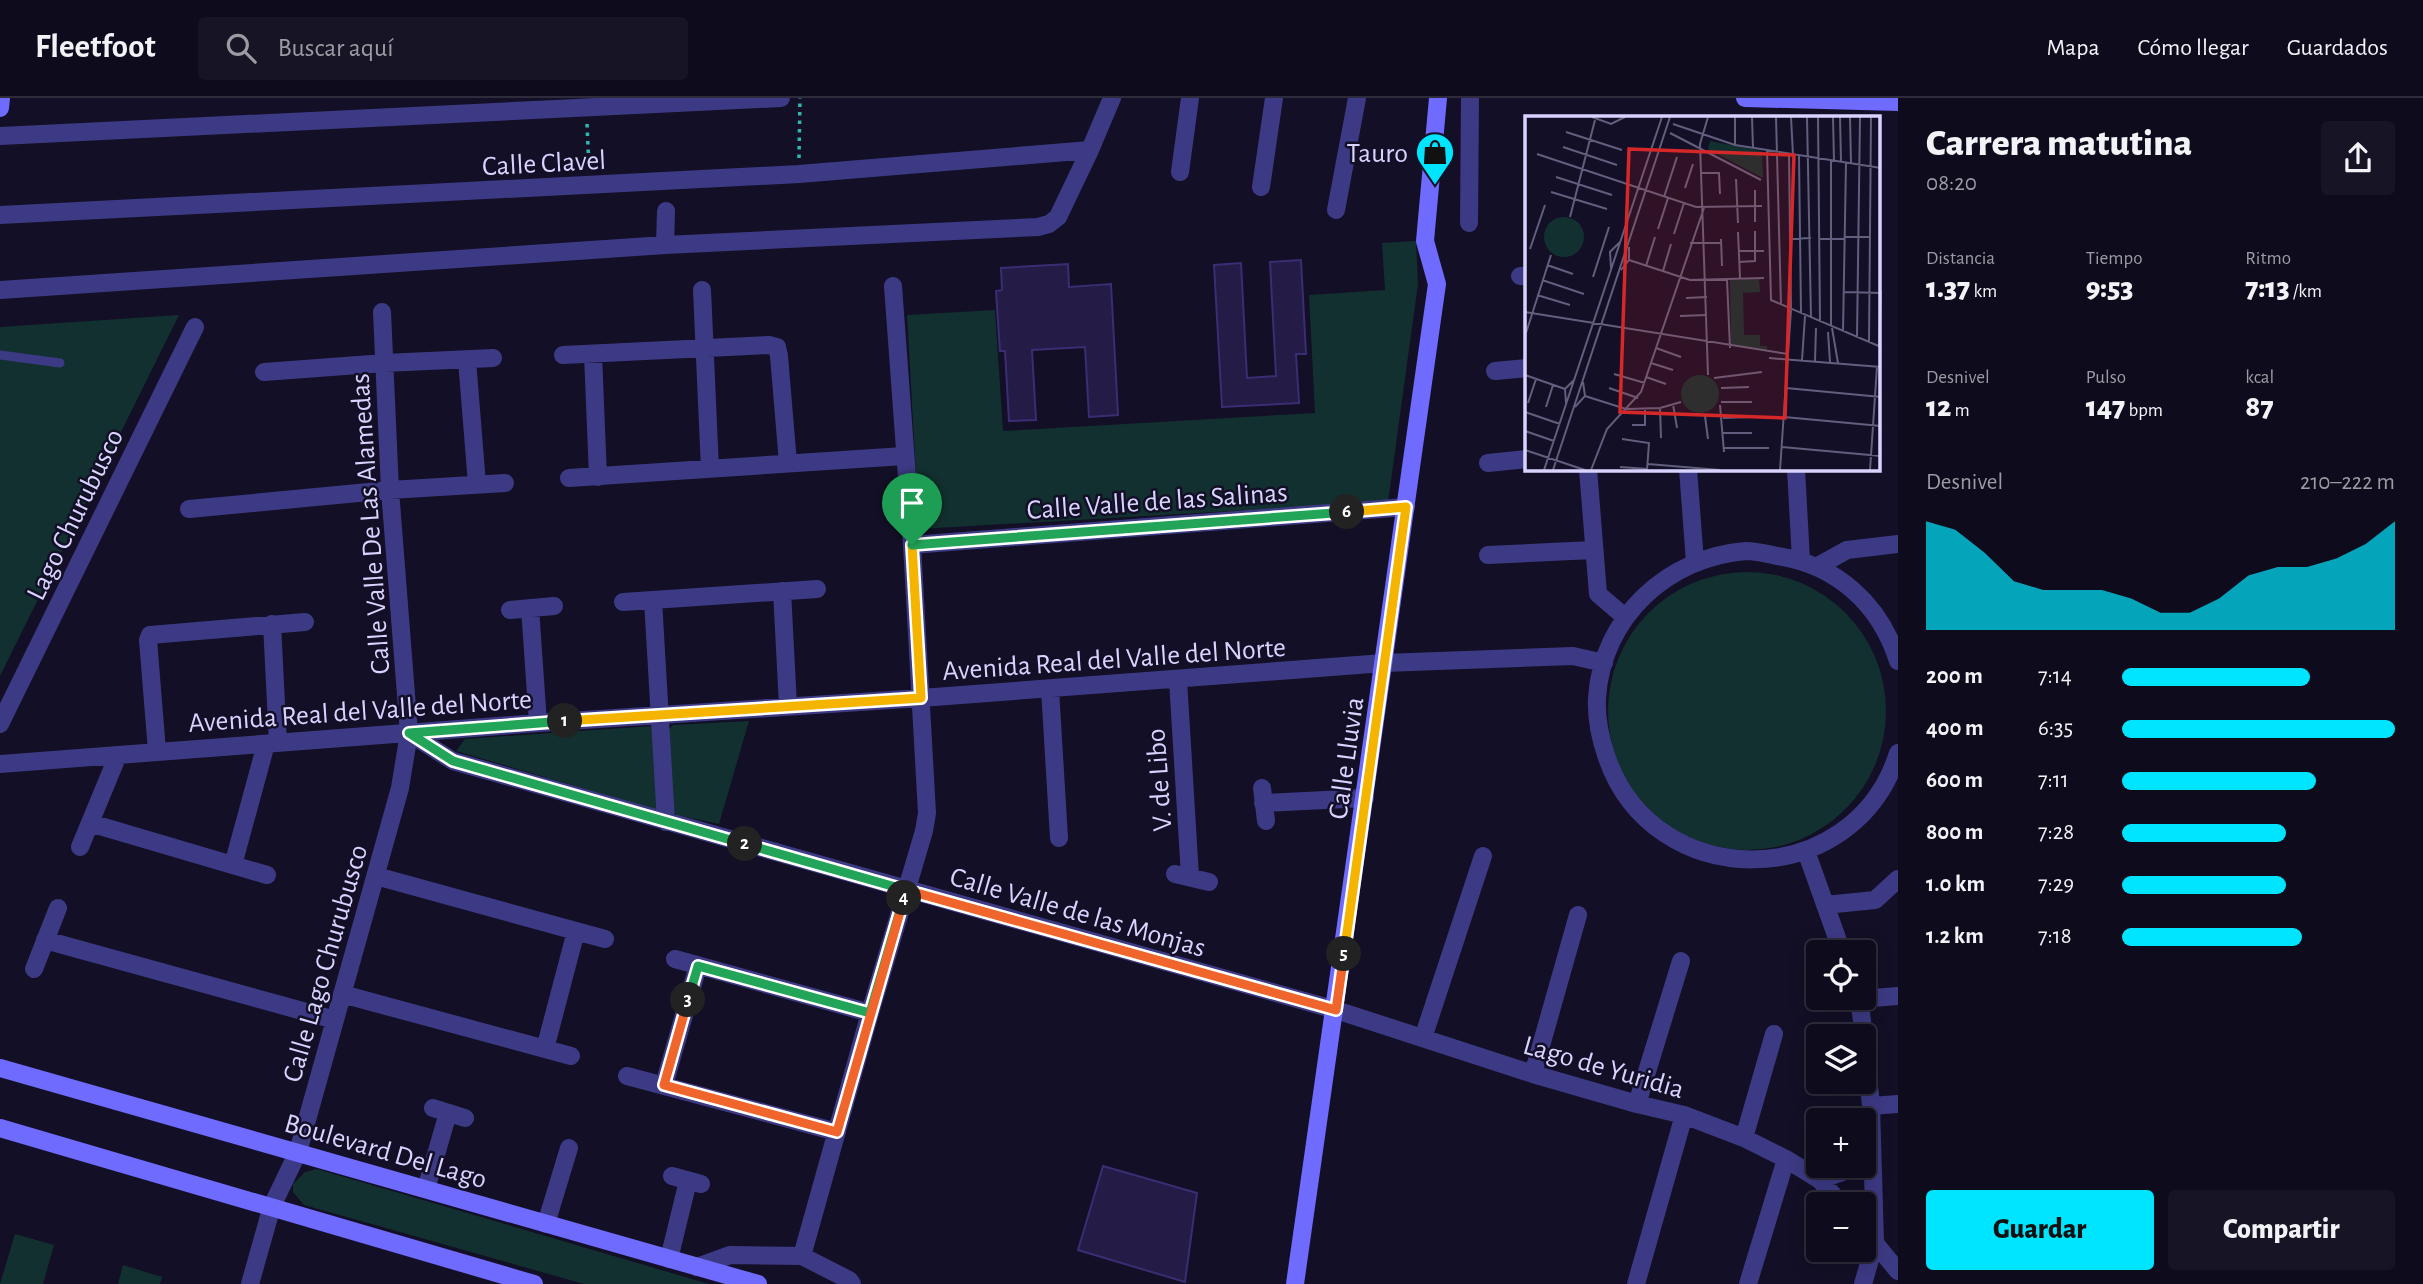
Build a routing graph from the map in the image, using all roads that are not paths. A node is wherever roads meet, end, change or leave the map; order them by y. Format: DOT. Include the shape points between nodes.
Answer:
graph roads {
  1 [pos="1,98"];
  2 [pos="781,98"];
  3 [pos="1112,98"];
  4 [pos="1190,98"];
  5 [pos="1274,98"];
  6 [pos="1357,98"];
  7 [pos="1438,98"];
  8 [pos="1470,98"];
  9 [pos="1745,98"];
  10 [pos="1894,101"];
  11 [pos="609,102"];
  12 [pos="0,106"];
  13 [pos="0,136"];
  14 [pos="1090,150"];
  15 [pos="1180,172"];
  16 [pos="1261,187"];
  17 [pos="1336,210"];
  18 [pos="666,211"];
  19 [pos="0,215"];
  20 [pos="1469,223"];
  21 [pos="665,245"];
  22 [pos="892,286"];
  23 [pos="0,290"];
  24 [pos="702,290"];
  25 [pos="382,312"];
  26 [pos="195,327"];
  27 [pos="705,347"];
  28 [pos="593,354"];
  29 [pos="0,355"];
  30 [pos="563,355"];
  31 [pos="493,358"];
  32 [pos="467,360"];
  33 [pos="60,363"];
  34 [pos="385,363"];
  35 [pos="1525,368"];
  36 [pos="1494,371"];
  37 [pos="264,372"];
  38 [pos="904,456"];
  39 [pos="1525,459"];
  40 [pos="788,463"];
  41 [pos="1488,463"];
  42 [pos="710,468"];
  43 [pos="1588,471"];
  44 [pos="1688,471"];
  45 [pos="1796,471"];
  46 [pos="598,477"];
  47 [pos="569,478"];
  48 [pos="505,483"];
  49 [pos="477,484"];
  50 [pos="390,491"];
  51 [pos="1406,507"];
  52 [pos="189,509"];
  53 [pos="1898,544"];
  54 [pos="912,545"];
  55 [pos="1593,550"];
  56 [pos="1488,555"];
  57 [pos="1695,562"];
  58 [pos="1809,563"];
  59 [pos="817,589"];
  60 [pos="782,591"];
  61 [pos="653,600"];
  62 [pos="623,602"];
  63 [pos="554,606"];
  64 [pos="530,608"];
  65 [pos="510,610"];
  66 [pos="1625,617"];
  67 [pos="305,622"];
  68 [pos="272,624"];
  69 [pos="1898,661"];
  70 [pos="1384,663"];
  71 [pos="1604,663"];
  72 [pos="1178,680"];
  73 [pos="1050,689"];
  74 [pos="921,698"];
  75 [pos="788,706"];
  76 [pos="660,715"];
  77 [pos="538,723"];
  78 [pos="0,724"];
  79 [pos="409,733"];
  80 [pos="272,743"];
  81 [pos="157,751"];
  82 [pos="118,755"];
  83 [pos="1898,755"];
  84 [pos="0,764"];
  85 [pos="1365,798"];
  86 [pos="1266,821"];
  87 [pos="666,822"];
  88 [pos="90,823"];
  89 [pos="1059,838"];
  90 [pos="80,847"];
  91 [pos="1806,851"];
  92 [pos="1483,856"];
  93 [pos="233,865"];
  94 [pos="267,875"];
  95 [pos="376,876"];
  96 [pos="1898,878"];
  97 [pos="1209,882"];
  98 [pos="906,890"];
  99 [pos="1825,905"];
  100 [pos="58,908"];
  101 [pos="1578,915"];
  102 [pos="576,931"];
  103 [pos="605,939"];
  104 [pos="45,940"];
  105 [pos="1838,940"];
  106 [pos="675,959"];
  107 [pos="1681,961"];
  108 [pos="698,966"];
  109 [pos="34,970"];
  110 [pos="342,994"];
  111 [pos="1898,996"];
  112 [pos="1876,997"];
  113 [pos="1336,1010"];
  114 [pos="870,1013"];
  115 [pos="335,1020"];
  116 [pos="1774,1034"];
  117 [pos="1423,1038"];
  118 [pos="545,1049"];
  119 [pos="571,1056"];
  120 [pos="0,1068"];
  121 [pos="1533,1074"];
  122 [pos="627,1076"];
  123 [pos="664,1085"];
  124 [pos="1870,1094"];
  125 [pos="1637,1104"];
  126 [pos="1898,1104"];
  127 [pos="1871,1106"];
  128 [pos="449,1113"];
  129 [pos="1684,1115"];
  130 [pos="0,1128"];
  131 [pos="837,1132"];
  132 [pos="1744,1138"];
  133 [pos="569,1148"];
  134 [pos="298,1152"];
  135 [pos="1786,1159"];
  136 [pos="1825,1178"];
  137 [pos="687,1180"];
  138 [pos="1820,1180"];
  139 [pos="426,1189"];
  140 [pos="1830,1192"];
  141 [pos="272,1206"];
  142 [pos="546,1224"];
  143 [pos="1876,1244"];
  144 [pos="802,1256"];
  145 [pos="669,1259"];
  146 [pos="1866,1262"];
  147 [pos="697,1267"];
  148 [pos="1898,1271"];
  149 [pos="250,1284"];
  150 [pos="534,1284"];
  151 [pos="758,1284"];
  152 [pos="852,1284"];
  153 [pos="1295,1284"];
  154 [pos="1636,1284"];
  155 [pos="1748,1284"];
  156 [pos="1863,1284"];
  1 -- 12 [label="street"];
  2 -- 11 [label="street"];
  3 -- 14 [label="street"];
  4 -- 15 [label="street"];
  5 -- 16 [label="street"];
  6 -- 17 [label="street"];
  7 -- 51 [label="street, Calle Lluvia" via="1425,241 1437,284"];
  8 -- 20 [label="street"];
  9 -- 10 [label="street"];
  11 -- 13 [label="street" via="586,108"];
  14 -- 19 [label="street, Calle Clavel" via="799,174"];
  14 -- 21 [label="street" via="1058,217 1038,227"];
  18 -- 21 [label="street"];
  21 -- 23 [label="street"];
  22 -- 38 [label="street"];
  24 -- 27 [label="street"];
  25 -- 34 [label="street, Calle Valle De Las Alamedas"];
  26 -- 78 [label="street, Lago Churubusco"];
  27 -- 28 [label="street"];
  27 -- 40 [label="street" via="777,347"];
  27 -- 42 [label="street"];
  28 -- 30 [label="street"];
  28 -- 46 [label="street"];
  29 -- 33 [label="lane"];
  31 -- 32 [label="street"];
  32 -- 34 [label="street"];
  32 -- 49 [label="street"];
  34 -- 37 [label="street"];
  34 -- 50 [label="street, Calle Valle De Las Alamedas"];
  35 -- 36 [label="street"];
  38 -- 40 [label="street"];
  38 -- 54 [label="street"];
  39 -- 41 [label="street"];
  40 -- 42 [label="street"];
  42 -- 46 [label="street"];
  43 -- 55 [label="street"];
  44 -- 57 [label="street"];
  45 -- 58 [label="street"];
  46 -- 47 [label="street"];
  48 -- 49 [label="street"];
  49 -- 50 [label="street"];
  50 -- 52 [label="street"];
  50 -- 79 [label="street, Calle Valle De Las Alamedas"];
  51 -- 54 [label="street, Calle Valle de las Salinas"];
  51 -- 70 [label="street, Calle Lluvia"];
  53 -- 58 [label="street" via="1847,550"];
  54 -- 74 [label="street"];
  55 -- 56 [label="street"];
  55 -- 66 [label="street" via="1598,594"];
  57 -- 58 [label="street" via="1747,551"];
  57 -- 66 [label="street" via="1652,588"];
  58 -- 69 [label="street" via="1842,581 1863,600 1880,622"];
  59 -- 60 [label="street"];
  60 -- 61 [label="street"];
  60 -- 75 [label="street"];
  61 -- 62 [label="street"];
  61 -- 76 [label="street"];
  63 -- 64 [label="street"];
  64 -- 65 [label="street"];
  64 -- 77 [label="street"];
  66 -- 71 [label="street"];
  67 -- 68 [label="street"];
  68 -- 80 [label="street"];
  68 -- 81 [label="street" via="150,635"];
  70 -- 71 [label="street, Avenida Real del Valle del Norte" via="1573,656"];
  70 -- 72 [label="street, Avenida Real del Valle del Norte"];
  70 -- 85 [label="street, Calle Lluvia"];
  71 -- 91 [label="street" via="1597,698 1600,736 1612,772 1633,805 1660,831 1694,850 1731,860 1769,860"];
  72 -- 73 [label="street, Avenida Real del Valle del Norte"];
  72 -- 97 [label="street, V. de Libo" via="1183,875"];
  73 -- 74 [label="street, Avenida Real del Valle del Norte"];
  73 -- 89 [label="street"];
  74 -- 75 [label="street, Avenida Real del Valle del Norte"];
  74 -- 98 [label="street" via="927,813"];
  75 -- 76 [label="street, Avenida Real del Valle del Norte"];
  76 -- 77 [label="street, Avenida Real del Valle del Norte"];
  76 -- 87 [label="street"];
  77 -- 79 [label="street, Avenida Real del Valle del Norte"];
  79 -- 80 [label="street, Avenida Real del Valle del Norte"];
  79 -- 87 [label="street, Calle Valle de las Monjas" via="453,761"];
  79 -- 95 [label="street, Calle Lago Churubusco" via="400,788"];
  80 -- 81 [label="street, Avenida Real del Valle del Norte"];
  80 -- 93 [label="street"];
  81 -- 82 [label="street, Avenida Real del Valle del Norte"];
  82 -- 84 [label="street, Avenida Real del Valle del Norte"];
  82 -- 88 [label="street"];
  83 -- 91 [label="street" via="1871,804 1830,839"];
  85 -- 86 [label="street" via="1262,795"];
  85 -- 113 [label="street, Calle Lluvia"];
  87 -- 98 [label="street, Calle Valle de las Monjas"];
  88 -- 90 [label="street"];
  88 -- 93 [label="street"];
  91 -- 99 [label="street"];
  92 -- 117 [label="street"];
  93 -- 94 [label="street"];
  95 -- 102 [label="street"];
  95 -- 110 [label="street, Calle Lago Churubusco"];
  96 -- 99 [label="street" via="1875,900"];
  98 -- 113 [label="street, Calle Valle de las Monjas"];
  98 -- 114 [label="street"];
  99 -- 105 [label="street"];
  100 -- 104 [label="street"];
  101 -- 121 [label="street"];
  102 -- 103 [label="street"];
  102 -- 118 [label="street"];
  104 -- 109 [label="street"];
  104 -- 115 [label="street"];
  106 -- 108 [label="street"];
  107 -- 125 [label="street"];
  108 -- 114 [label="street"];
  108 -- 123 [label="street"];
  110 -- 115 [label="street, Calle Lago Churubusco"];
  110 -- 118 [label="street"];
  111 -- 112 [label="street"];
  113 -- 117 [label="street, Lago de Yuridia"];
  113 -- 153 [label="street, Calle Lluvia"];
  114 -- 131 [label="street"];
  115 -- 134 [label="street, Calle Lago Churubusco"];
  116 -- 132 [label="street"];
  117 -- 121 [label="street, Lago de Yuridia"];
  118 -- 119 [label="street"];
  120 -- 134 [label="street, Boulevard Del Lago"];
  121 -- 125 [label="street, Lago de Yuridia"];
  122 -- 123 [label="street"];
  123 -- 131 [label="street"];
  124 -- 127 [label="street"];
  125 -- 129 [label="street, Lago de Yuridia"];
  126 -- 127 [label="street"];
  128 -- 139 [label="street"];
  129 -- 132 [label="street, Lago de Yuridia"];
  129 -- 154 [label="street"];
  130 -- 141 [label="street"];
  131 -- 144 [label="street"];
  132 -- 135 [label="street, Lago de Yuridia"];
  133 -- 142 [label="street"];
  134 -- 139 [label="street, Boulevard Del Lago"];
  134 -- 141 [label="street, Calle Lago Churubusco"];
  135 -- 138 [label="street, Lago de Yuridia"];
  135 -- 155 [label="street"];
  136 -- 138 [label="street"];
  137 -- 145 [label="street"];
  138 -- 140 [label="street, Lago de Yuridia"];
  139 -- 142 [label="street, Boulevard Del Lago"];
  141 -- 149 [label="street, Calle Lago Churubusco"];
  141 -- 150 [label="street"];
  142 -- 145 [label="street, Boulevard Del Lago"];
  143 -- 148 [label="street"];
  144 -- 147 [label="street" via="730,1255"];
  144 -- 152 [label="street"];
  145 -- 147 [label="street, Boulevard Del Lago"];
  146 -- 156 [label="street"];
  147 -- 151 [label="street, Boulevard Del Lago"];
}
